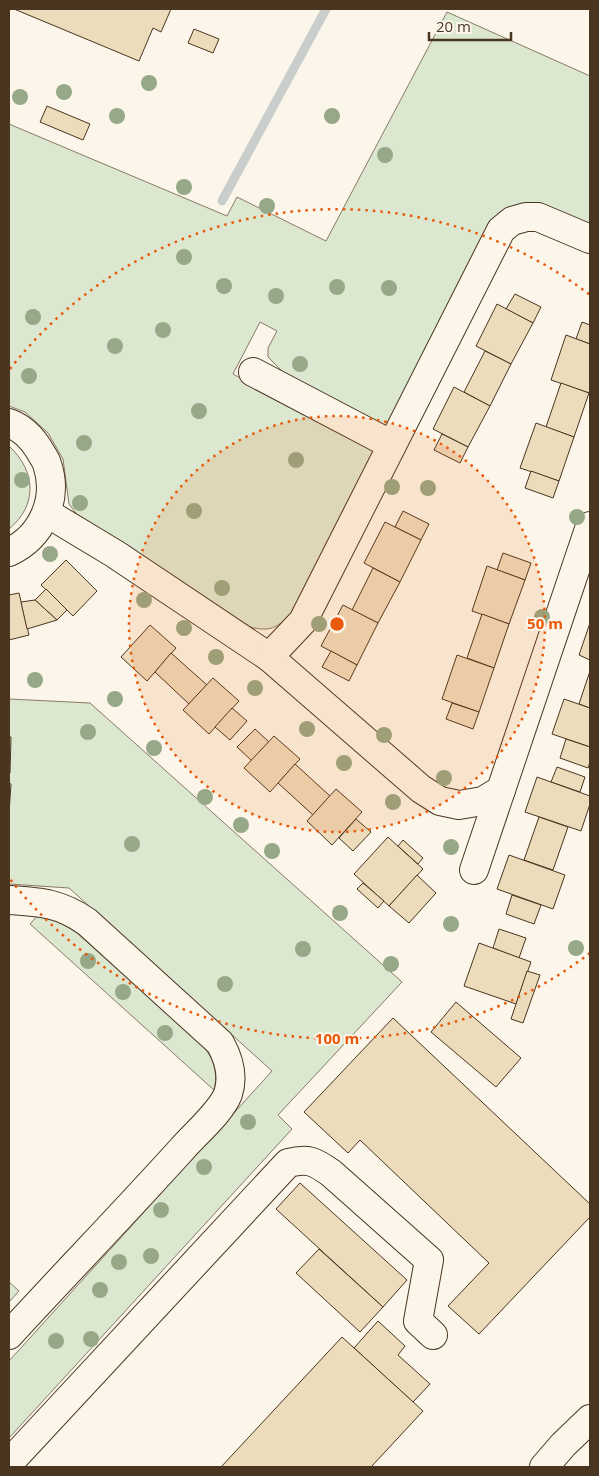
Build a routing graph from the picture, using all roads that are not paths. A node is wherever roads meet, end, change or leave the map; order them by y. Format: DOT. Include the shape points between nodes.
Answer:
graph roads {
  1 [pos="590,239"];
  2 [pos="253,372"];
  3 [pos="9,423"];
  4 [pos="392,445"];
  5 [pos="47,513"];
  6 [pos="590,526"];
  7 [pos="9,552"];
  8 [pos="269,657"];
  9 [pos="501,790"];
  10 [pos="474,870"];
  11 [pos="9,900"];
  12 [pos="9,1335"];
  13 [pos="434,1335"];
  14 [pos="590,1419"];
  15 [pos="9,1464"];
  16 [pos="544,1467"];
  1 -- 4 [label="street" via="538,217 512,221 500,230"];
  2 -- 4 [label="street"];
  3 -- 5 [label="street" via="35,442 47,464 52,488"];
  4 -- 8 [label="street" via="302,621"];
  5 -- 7 [label="street" via="36,532 19,548"];
  5 -- 8 [label="street" via="115,554"];
  6 -- 9 [label="street"];
  8 -- 9 [label="street" via="421,789 440,801 459,805 483,800"];
  9 -- 10 [label="street"];
  11 -- 12 [label="street" via="55,905 87,922 220,1043 231,1074 228,1094 217,1112"];
  13 -- 15 [label="street" via="418,1321 429,1260 318,1164 303,1160 288,1163"];
  14 -- 16 [label="street"];
}
